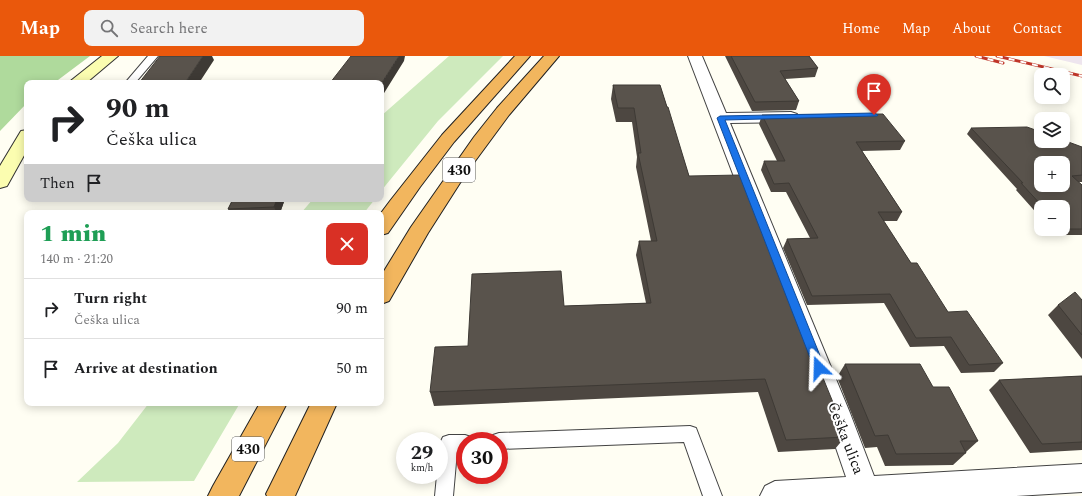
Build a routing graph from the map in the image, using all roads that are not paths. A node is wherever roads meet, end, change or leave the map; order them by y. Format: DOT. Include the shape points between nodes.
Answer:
graph roads {
  1 [pos="111,56"];
  2 [pos="153,56"];
  3 [pos="523,56"];
  4 [pos="552,56"];
  5 [pos="695,56"];
  6 [pos="80,80"];
  7 [pos="133,80"];
  8 [pos="805,116"];
  9 [pos="720,118"];
  10 [pos="24,140"];
  11 [pos="0,182"];
  12 [pos="384,224"];
  13 [pos="384,290"];
  14 [pos="272,406"];
  15 [pos="323,406"];
  16 [pos="508,441"];
  17 [pos="456,443"];
  18 [pos="1082,478"];
  19 [pos="865,490"];
  20 [pos="281,494"];
  21 [pos="223,496"];
  22 [pos="444,496"];
  23 [pos="713,496"];
  24 [pos="775,496"];
  1 -- 6 [label="street"];
  2 -- 7 [label="lane"];
  3 -- 12 [label="highway, 430" via="445,142"];
  4 -- 13 [label="highway, 430" via="500,115 452,179 418,230"];
  5 -- 9 [label="street, Češka ulica"];
  8 -- 9 [label="street"];
  9 -- 19 [label="street, Češka ulica"];
  10 -- 11 [label="street"];
  14 -- 21 [label="highway, 430"];
  15 -- 20 [label="highway"];
  16 -- 23 [label="lane" via="690,434"];
  17 -- 22 [label="lane" via="449,443"];
  18 -- 19 [label="street"];
  19 -- 24 [label="street"];
}
